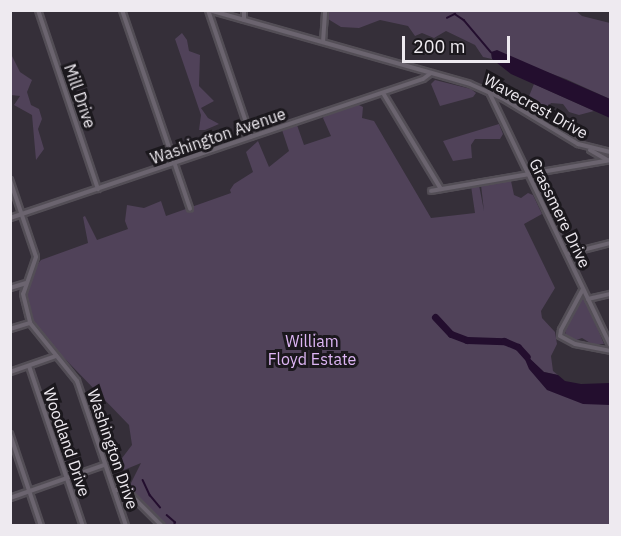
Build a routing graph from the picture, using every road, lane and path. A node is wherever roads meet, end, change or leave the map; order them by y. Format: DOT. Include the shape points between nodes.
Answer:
graph roads {
  1 [pos="38,10"];
  2 [pos="122,10"];
  3 [pos="208,10"];
  4 [pos="244,10"];
  5 [pos="325,10"];
  6 [pos="244,20"];
  7 [pos="323,42"];
  8 [pos="431,73"];
  9 [pos="488,91"];
  10 [pos="383,93"];
  11 [pos="251,137"];
  12 [pos="588,147"];
  13 [pos="610,152"];
  14 [pos="610,161"];
  15 [pos="174,163"];
  16 [pos="528,174"];
  17 [pos="10,180"];
  18 [pos="98,189"];
  19 [pos="441,189"];
  20 [pos="431,191"];
  21 [pos="190,208"];
  22 [pos="22,214"];
  23 [pos="10,218"];
  24 [pos="610,243"];
  25 [pos="567,254"];
  26 [pos="26,283"];
  27 [pos="10,288"];
  28 [pos="583,289"];
  29 [pos="610,294"];
  30 [pos="588,300"];
  31 [pos="30,323"];
  32 [pos="10,329"];
  33 [pos="610,344"];
  34 [pos="601,349"];
  35 [pos="610,351"];
  36 [pos="56,356"];
  37 [pos="29,366"];
  38 [pos="10,372"];
  39 [pos="10,434"];
  40 [pos="104,465"];
  41 [pos="67,479"];
  42 [pos="114,490"];
  43 [pos="30,492"];
  44 [pos="10,498"];
  45 [pos="41,525"];
  46 [pos="83,525"];
  47 [pos="126,525"];
  48 [pos="162,525"];
  1 -- 18 [label="street, Mill Drive"];
  2 -- 15 [label="street"];
  3 -- 6 [label="street, Wavecrest Drive"];
  3 -- 11 [label="street"];
  4 -- 6 [label="street"];
  5 -- 7 [label="street"];
  6 -- 7 [label="street, Wavecrest Drive"];
  7 -- 8 [label="street, Wavecrest Drive"];
  8 -- 9 [label="street, Wavecrest Drive"];
  8 -- 10 [label="street, Washington Avenue"];
  9 -- 12 [label="street, Wavecrest Drive"];
  9 -- 16 [label="street, Grassmere Drive"];
  10 -- 11 [label="street, Washington Avenue"];
  10 -- 19 [label="street"];
  11 -- 15 [label="street, Washington Avenue"];
  12 -- 13 [label="street, Wavecrest Drive"];
  12 -- 14 [label="street"];
  14 -- 16 [label="street"];
  15 -- 18 [label="street, Washington Avenue"];
  15 -- 21 [label="street"];
  16 -- 19 [label="street"];
  16 -- 25 [label="street, Grassmere Drive"];
  17 -- 22 [label="street"];
  18 -- 22 [label="street, Washington Avenue"];
  19 -- 20 [label="street"];
  22 -- 23 [label="street, Washington Avenue"];
  22 -- 26 [label="street" via="36,257"];
  24 -- 25 [label="street"];
  25 -- 28 [label="street, Grassmere Drive"];
  26 -- 27 [label="street"];
  26 -- 31 [label="street" via="23,301"];
  28 -- 30 [label="street, Grassmere Drive"];
  28 -- 34 [label="street" via="560,336 574,344"];
  29 -- 30 [label="street"];
  30 -- 33 [label="street, Grassmere Drive"];
  31 -- 32 [label="street"];
  31 -- 36 [label="street"];
  33 -- 34 [label="street"];
  34 -- 35 [label="street"];
  36 -- 37 [label="street"];
  36 -- 40 [label="street, Washington Drive" via="77,381"];
  37 -- 38 [label="street"];
  37 -- 41 [label="street, Woodland Drive"];
  39 -- 43 [label="street"];
  40 -- 41 [label="street"];
  40 -- 42 [label="street, Washington Drive"];
  41 -- 43 [label="street"];
  41 -- 46 [label="street, Woodland Drive"];
  42 -- 47 [label="street, Washington Drive"];
  42 -- 48 [label="street" via="126,490"];
  43 -- 44 [label="street"];
  43 -- 45 [label="street"];
}
